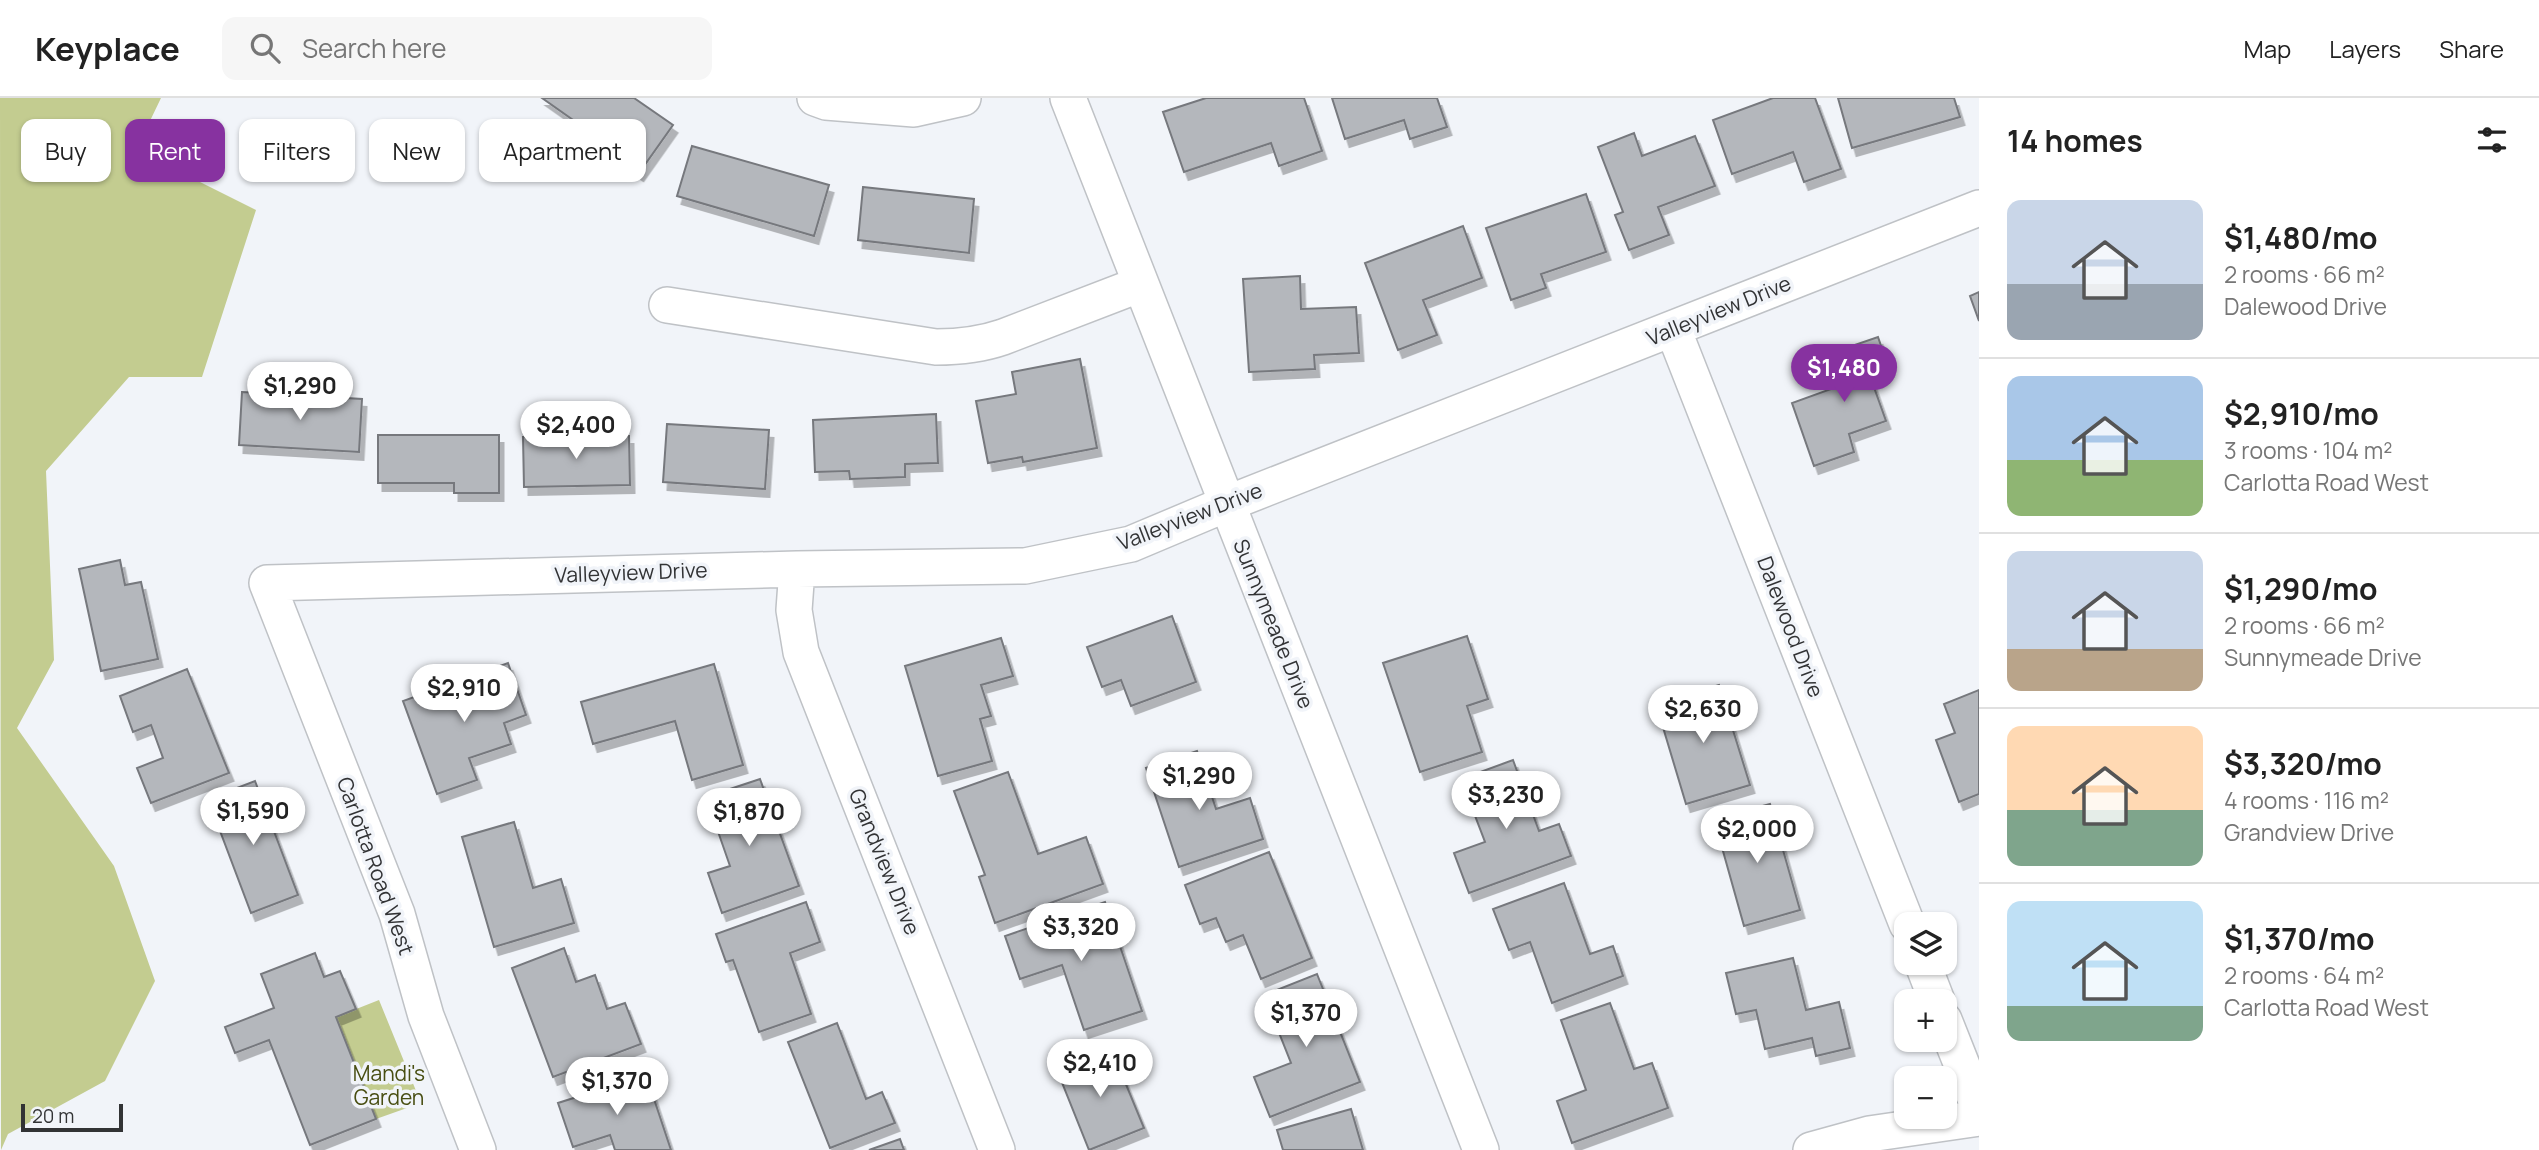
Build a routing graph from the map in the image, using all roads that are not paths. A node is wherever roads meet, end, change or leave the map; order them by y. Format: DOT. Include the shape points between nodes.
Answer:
graph roads {
  1 [pos="815,98"];
  2 [pos="963,98"];
  3 [pos="1068,98"];
  4 [pos="1979,208"];
  5 [pos="1140,284"];
  6 [pos="667,305"];
  7 [pos="1673,329"];
  8 [pos="1226,504"];
  9 [pos="797,569"];
  10 [pos="267,583"];
  11 [pos="1902,912"];
  12 [pos="1957,1052"];
  13 [pos="1979,1108"];
  14 [pos="1979,1118"];
  15 [pos="478,1150"];
  16 [pos="997,1150"];
  17 [pos="1481,1150"];
  18 [pos="1811,1150"];
  1 -- 2 [label="street" via="914,109"];
  3 -- 5 [label="street, Sunnymeade Drive"];
  4 -- 7 [label="street, Valleyview Drive"];
  5 -- 6 [label="street" via="982,345 963,347 914,344"];
  5 -- 8 [label="street, Sunnymeade Drive"];
  7 -- 8 [label="street, Valleyview Drive"];
  7 -- 11 [label="street, Dalewood Drive"];
  8 -- 9 [label="street, Valleyview Drive" via="1131,544 1025,566"];
  8 -- 17 [label="street, Sunnymeade Drive"];
  9 -- 10 [label="street, Valleyview Drive"];
  9 -- 16 [label="street, Grandview Drive" via="794,610 801,652"];
  10 -- 15 [label="street, Carlotta Road West" via="397,914 426,1016"];
  12 -- 13 [label="street"];
  14 -- 18 [label="street" via="1869,1134"];
}
